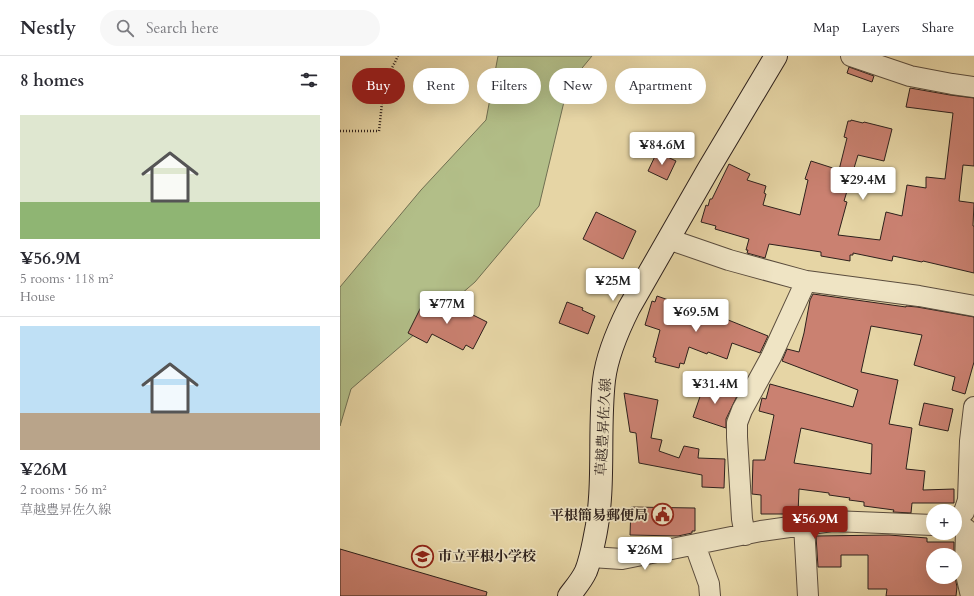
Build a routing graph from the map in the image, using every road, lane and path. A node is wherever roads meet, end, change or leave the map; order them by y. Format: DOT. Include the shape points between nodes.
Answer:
graph roads {
  1 [pos="398,56"];
  2 [pos="776,56"];
  3 [pos="851,56"];
  4 [pos="974,86"];
  5 [pos="340,132"];
  6 [pos="668,239"];
  7 [pos="806,281"];
  8 [pos="974,306"];
  9 [pos="974,407"];
  10 [pos="804,525"];
  11 [pos="926,525"];
  12 [pos="963,525"];
  13 [pos="745,535"];
  14 [pos="695,545"];
  15 [pos="591,557"];
  16 [pos="569,596"];
  17 [pos="710,596"];
  18 [pos="808,596"];
  19 [pos="971,596"];
  1 -- 5 [label="path" via="384,84 380,131"];
  2 -- 6 [label="main road, 草越豊昇佐久線"];
  3 -- 4 [label="street" via="910,76"];
  6 -- 7 [label="street" via="729,260"];
  6 -- 15 [label="main road, 草越豊昇佐久線" via="629,308 608,360 602,399 601,490"];
  7 -- 8 [label="street"];
  7 -- 13 [label="street" via="737,423"];
  9 -- 12 [label="street" via="968,500"];
  10 -- 11 [label="street" via="832,521"];
  10 -- 13 [label="street"];
  10 -- 18 [label="street"];
  12 -- 19 [label="street" via="966,570"];
  13 -- 14 [label="street"];
  14 -- 15 [label="street" via="622,559"];
  14 -- 17 [label="street" via="709,584"];
  15 -- 16 [label="main road, 草越豊昇佐久線" via="586,571"];
}
